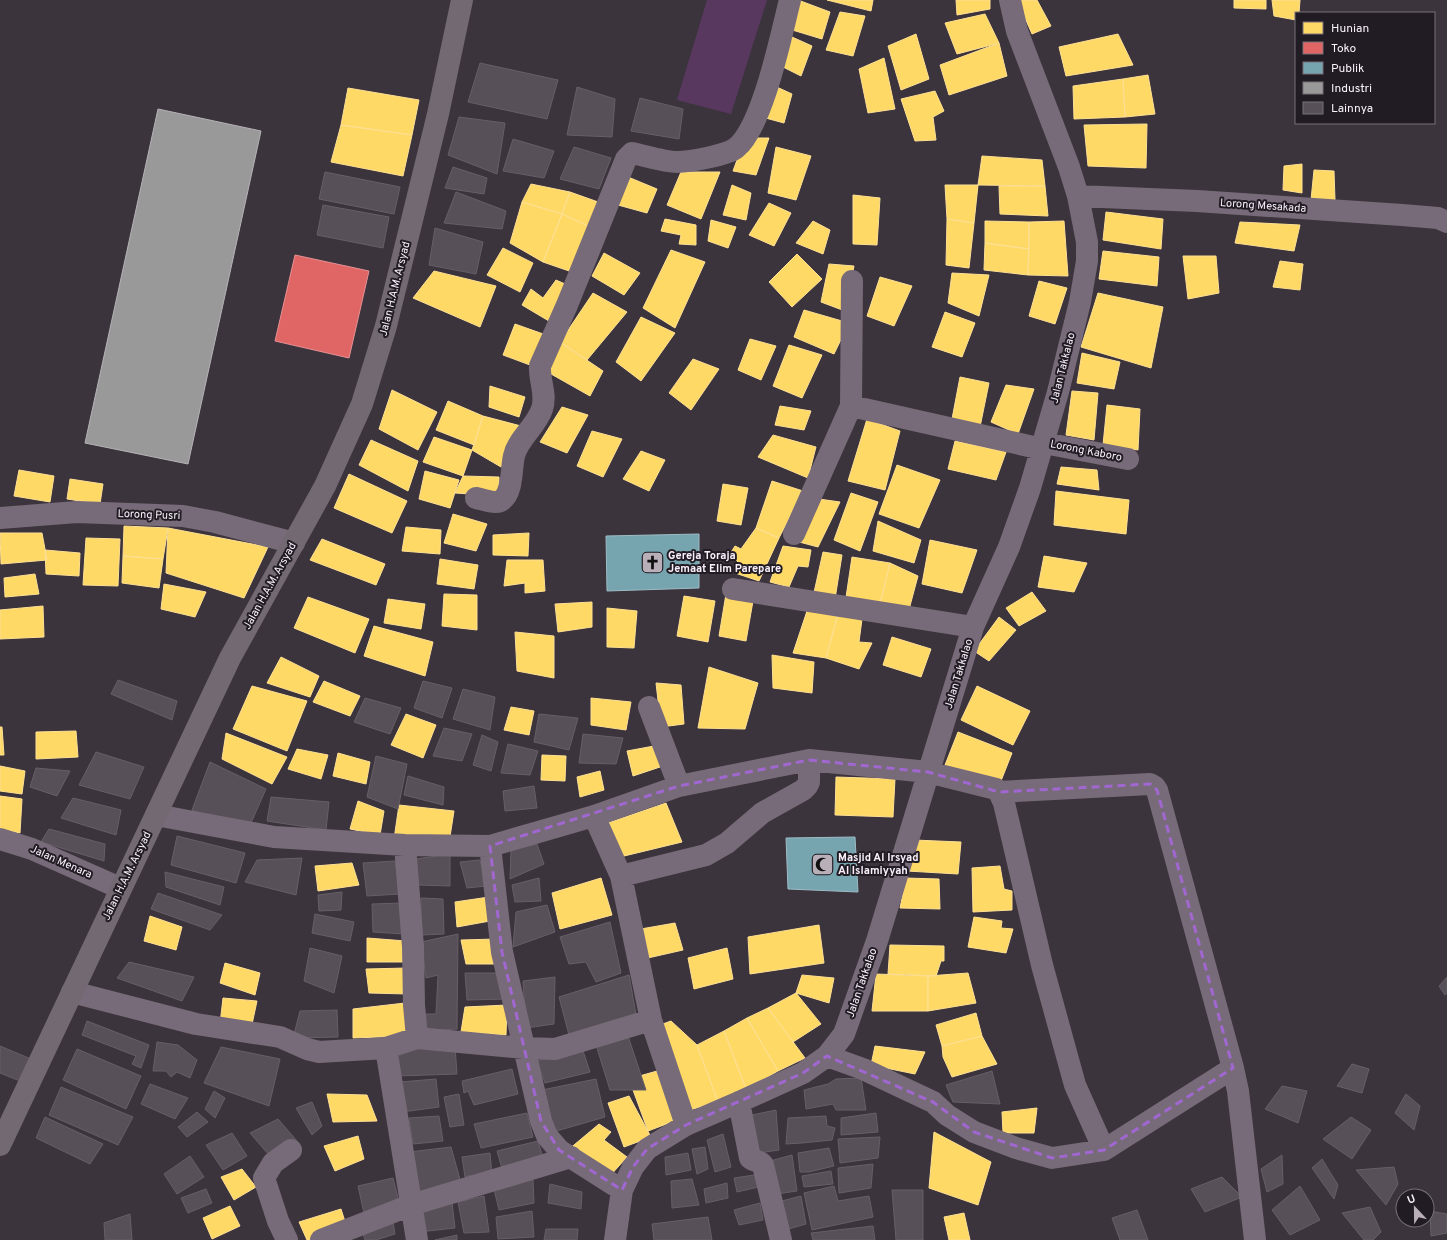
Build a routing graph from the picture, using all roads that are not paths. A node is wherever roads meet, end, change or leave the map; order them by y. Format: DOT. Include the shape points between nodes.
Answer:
graph roads {
  1 [pos="462,0"];
  2 [pos="790,0"];
  3 [pos="1010,0"];
  4 [pos="1078,196"];
  5 [pos="1447,222"];
  6 [pos="852,281"];
  7 [pos="851,406"];
  8 [pos="1043,446"];
  9 [pos="1128,459"];
  10 [pos="476,498"];
  11 [pos="0,518"];
  12 [pos="794,534"];
  13 [pos="294,543"];
  14 [pos="733,589"];
  15 [pos="973,627"];
  16 [pos="649,707"];
  17 [pos="809,760"];
  18 [pos="928,772"];
  19 [pos="679,786"];
  20 [pos="999,792"];
  21 [pos="156,815"];
  22 [pos="594,816"];
  23 [pos="0,839"];
  24 [pos="405,845"];
  25 [pos="490,846"];
  26 [pos="621,876"];
  27 [pos="120,888"];
  28 [pos="72,992"];
  29 [pos="651,1020"];
  30 [pos="417,1038"];
  31 [pos="386,1048"];
  32 [pos="524,1048"];
  33 [pos="827,1056"];
  34 [pos="1233,1068"];
  35 [pos="739,1102"];
  36 [pos="686,1125"];
  37 [pos="0,1145"];
  38 [pos="291,1150"];
  39 [pos="1104,1150"];
  40 [pos="571,1157"];
  41 [pos="622,1190"];
  42 [pos="412,1205"];
  43 [pos="287,1240"];
  44 [pos="321,1240"];
  45 [pos="417,1240"];
  46 [pos="615,1240"];
  47 [pos="781,1240"];
  48 [pos="1255,1240"];
  1 -- 13 [label="highway, Jalan H.A.M. Arsyad" via="438,114 386,326 362,404 325,486"];
  2 -- 10 [label="street" via="762,106 740,144 728,152 688,161 677,162 632,153 626,159 540,366 539,373 544,393 542,409 516,451 509,491 502,501"];
  3 -- 4 [label="street, Jalan Takkalao" via="1017,31"];
  4 -- 5 [label="street, Lorong Mesakada" via="1402,215 1438,218"];
  4 -- 8 [label="street, Jalan Takkalao" via="1087,242 1087,261 1080,302"];
  6 -- 7 [label="street"];
  7 -- 8 [label="street, Lorong Kaboro"];
  7 -- 12 [label="street"];
  8 -- 9 [label="street, Lorong Kaboro"];
  8 -- 15 [label="street, Jalan Takkalao" via="1009,547"];
  11 -- 13 [label="street, Lorong Pusri" via="77,512 183,516"];
  13 -- 21 [label="highway, Jalan H.A.M. Arsyad" via="230,658"];
  14 -- 15 [label="street"];
  15 -- 18 [label="street, Jalan Takkalao"];
  16 -- 19 [label="street"];
  17 -- 18 [label="street"];
  17 -- 19 [label="street"];
  17 -- 26 [label="street" via="807,786 762,813 727,844 706,855"];
  18 -- 20 [label="street" via="996,789"];
  18 -- 33 [label="street, Jalan Takkalao" via="853,1011 844,1034"];
  19 -- 22 [label="street"];
  20 -- 34 [label="street" via="1150,784 1155,787"];
  20 -- 39 [label="street" via="1004,803 1074,1085"];
  21 -- 24 [label="street" via="274,837"];
  21 -- 27 [label="highway, Jalan H.A.M. Arsyad"];
  22 -- 25 [label="street"];
  22 -- 26 [label="street"];
  23 -- 27 [label="street, Jalan Menara" via="32,849"];
  24 -- 25 [label="street"];
  24 -- 30 [label="street"];
  25 -- 32 [label="street" via="502,952"];
  26 -- 29 [label="street"];
  27 -- 28 [label="highway, Jalan H.A.M. Arsyad"];
  28 -- 31 [label="street" via="196,1024 280,1037 318,1052"];
  28 -- 37 [label="highway, Jalan H.A.M. Arsyad"];
  29 -- 32 [label="street" via="555,1049"];
  29 -- 36 [label="street"];
  30 -- 31 [label="street"];
  30 -- 32 [label="street"];
  31 -- 42 [label="street"];
  32 -- 40 [label="street" via="541,1121 547,1136 559,1150"];
  33 -- 35 [label="street, Jalan Takkalao" via="803,1073"];
  33 -- 39 [label="street" via="898,1085 932,1102 974,1132 1016,1148 1052,1158"];
  34 -- 39 [label="street"];
  34 -- 48 [label="street" via="1238,1091"];
  35 -- 36 [label="street, Jalan Takkalao"];
  35 -- 47 [label="street" via="750,1158 763,1165"];
  36 -- 41 [label="street, Jalan Takkalao" via="647,1149"];
  38 -- 43 [label="street" via="273,1163 264,1178"];
  40 -- 41 [label="street"];
  40 -- 42 [label="street"];
  41 -- 46 [label="street, Jalan Takkalao"];
  42 -- 44 [label="street"];
  42 -- 45 [label="street"];
}
